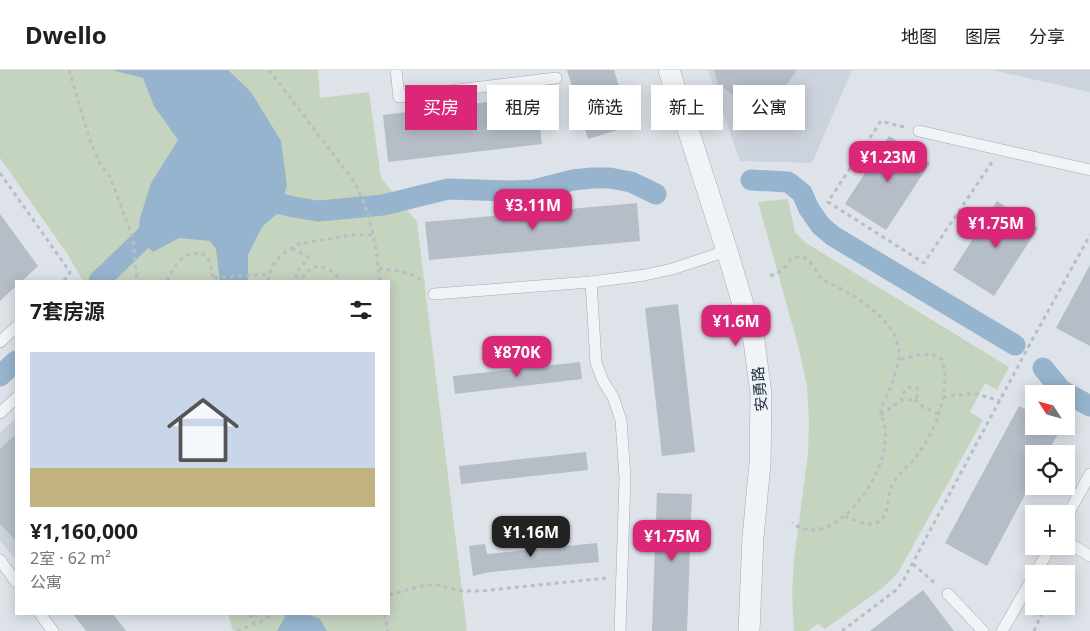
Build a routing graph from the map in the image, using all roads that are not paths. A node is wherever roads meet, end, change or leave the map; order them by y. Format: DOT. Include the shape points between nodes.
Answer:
graph roads {
  1 [pos="396,70"];
  2 [pos="669,70"];
  3 [pos="556,78"];
  4 [pos="919,132"];
  5 [pos="1090,170"];
  6 [pos="727,251"];
  7 [pos="591,282"];
  8 [pos="434,294"];
  9 [pos="15,328"];
  10 [pos="0,342"];
  11 [pos="15,399"];
  12 [pos="0,413"];
  13 [pos="1090,474"];
  14 [pos="1073,505"];
  15 [pos="1075,547"];
  16 [pos="1090,556"];
  17 [pos="0,560"];
  18 [pos="15,581"];
  19 [pos="1025,591"];
  20 [pos="948,594"];
  21 [pos="41,615"];
  22 [pos="53,631"];
  23 [pos="620,631"];
  24 [pos="749,631"];
  25 [pos="984,631"];
  26 [pos="1002,631"];
  1 -- 3 [label="lane" via="399,97"];
  2 -- 6 [label="street, 安勇路"];
  4 -- 5 [label="lane"];
  6 -- 7 [label="lane" via="672,269"];
  6 -- 24 [label="street, 安勇路" via="754,341 761,394 760,464"];
  7 -- 8 [label="lane"];
  7 -- 23 [label="lane" via="596,363 621,420 625,478"];
  9 -- 10 [label="lane"];
  11 -- 12 [label="lane"];
  13 -- 14 [label="lane"];
  15 -- 16 [label="lane"];
  17 -- 18 [label="lane"];
  19 -- 26 [label="lane"];
  20 -- 25 [label="lane"];
  21 -- 22 [label="lane"];
}
